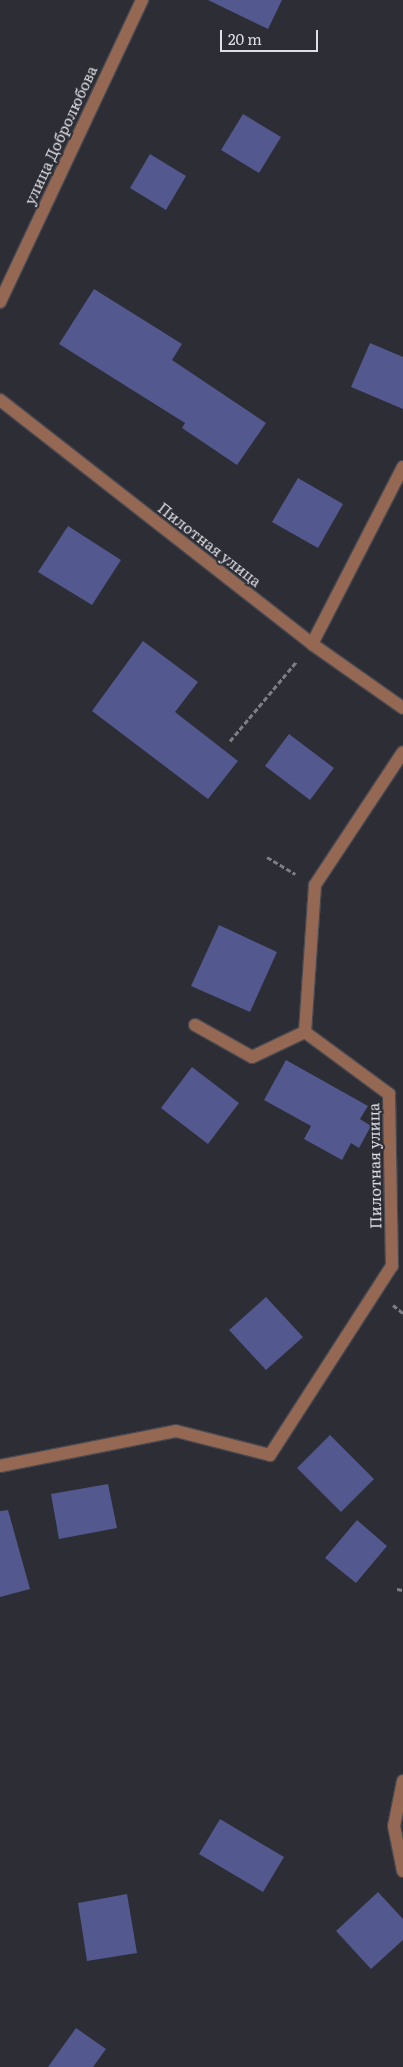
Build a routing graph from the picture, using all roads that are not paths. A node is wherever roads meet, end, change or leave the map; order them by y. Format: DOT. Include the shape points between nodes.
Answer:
graph roads {
  1 [pos="142,0"];
  2 [pos="4,280"];
  3 [pos="0,302"];
  4 [pos="0,400"];
  5 [pos="403,467"];
  6 [pos="312,644"];
  7 [pos="403,708"];
  8 [pos="403,752"];
  9 [pos="194,1024"];
  10 [pos="305,1032"];
  11 [pos="397,1264"];
  12 [pos="0,1466"];
  13 [pos="403,1781"];
  14 [pos="403,1871"];
  1 -- 2 [label="street, улица Добролюбова"];
  2 -- 3 [label="street, улица Добролюбова"];
  4 -- 6 [label="street, Пилотная улица"];
  5 -- 6 [label="street"];
  6 -- 7 [label="street, Пилотная улица"];
  8 -- 10 [label="street" via="315,885"];
  9 -- 10 [label="street" via="252,1057"];
  10 -- 11 [label="street, Пилотная улица" via="389,1094"];
  11 -- 12 [label="street, Пилотная улица" via="270,1455 176,1431"];
  13 -- 14 [label="street" via="394,1826"];
}
